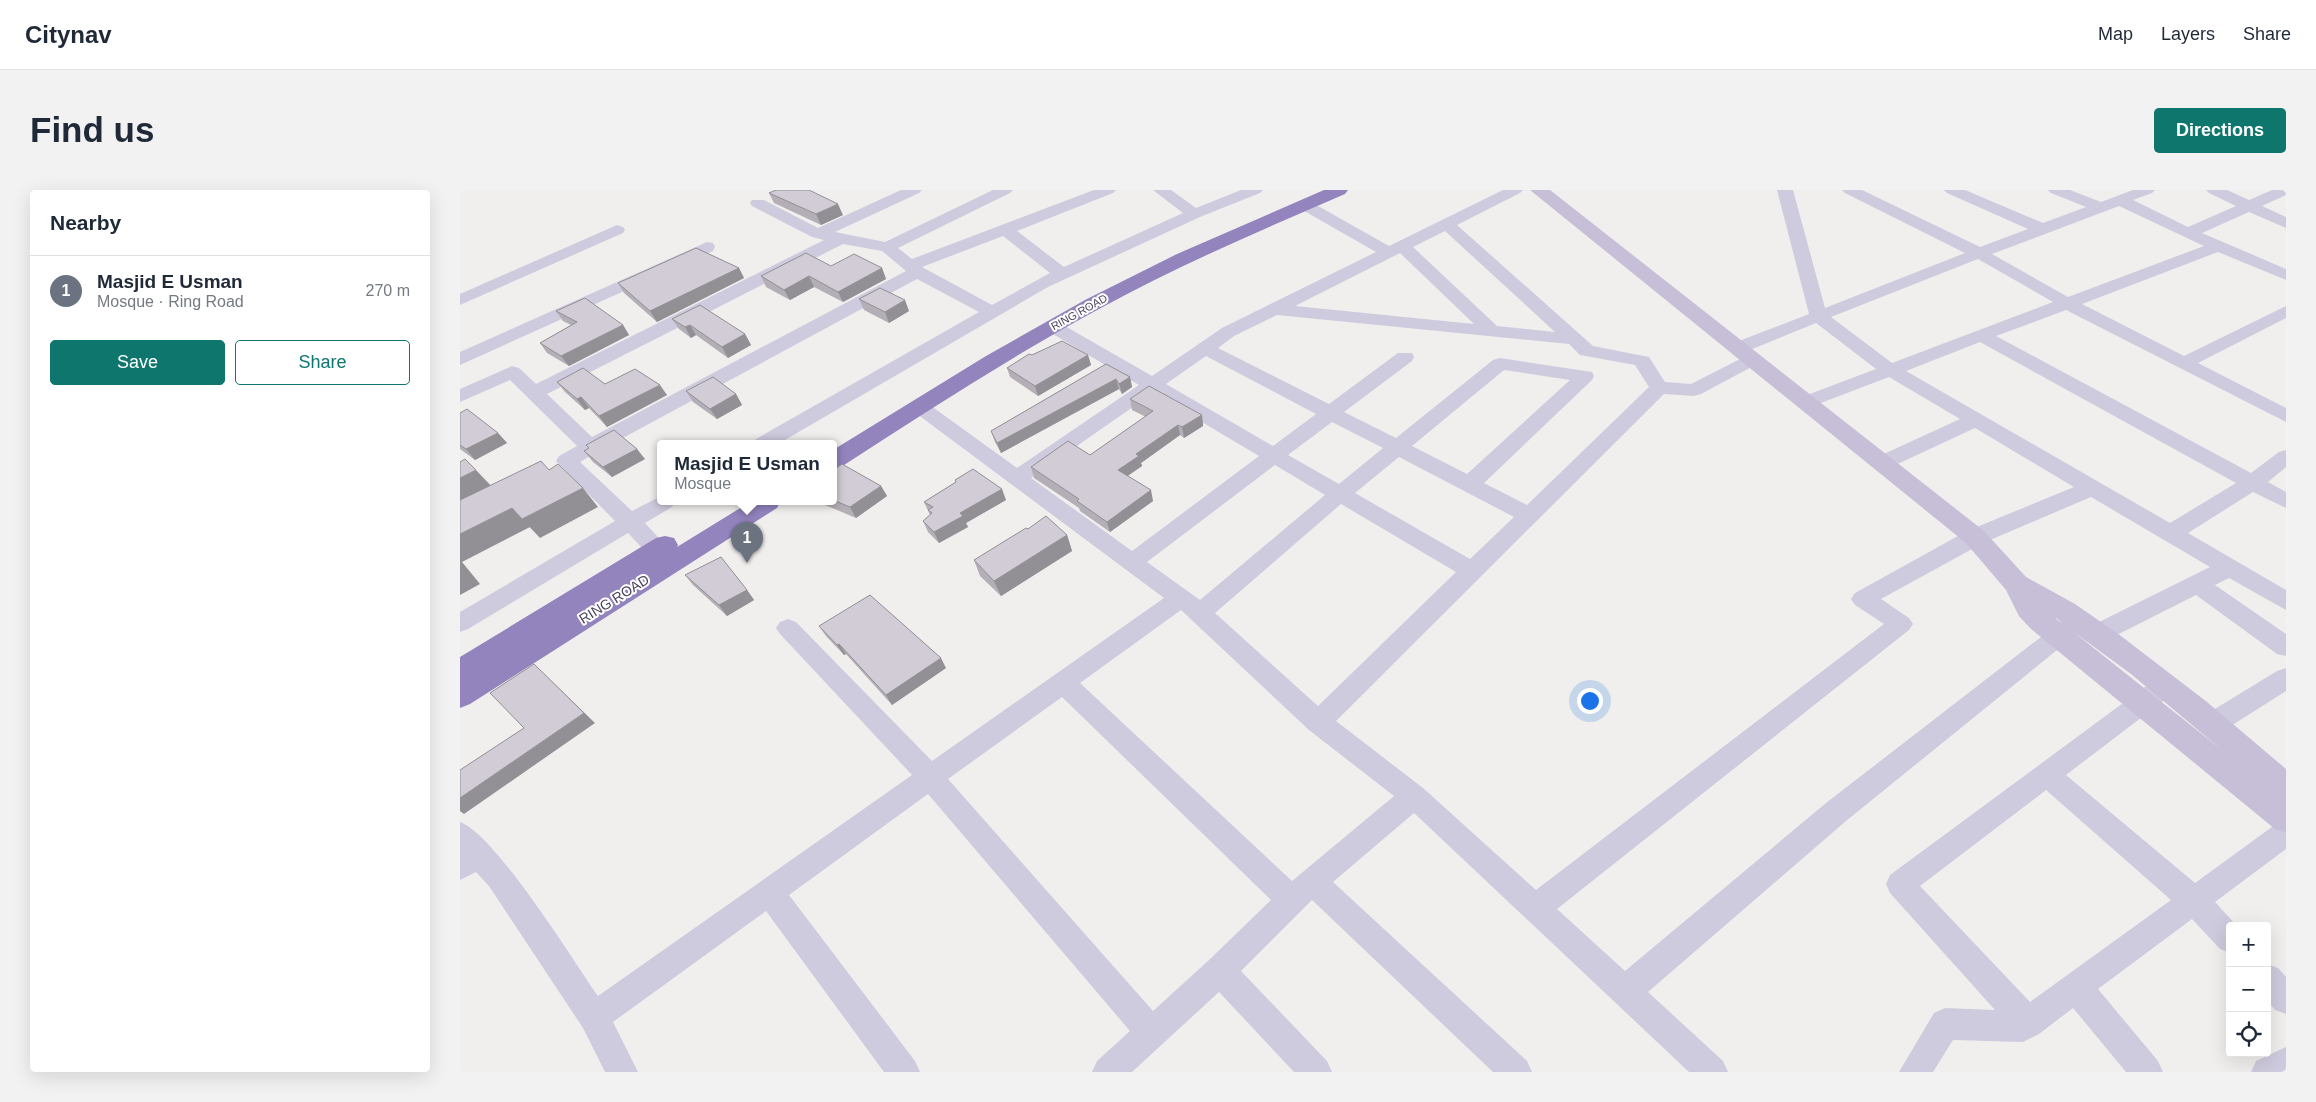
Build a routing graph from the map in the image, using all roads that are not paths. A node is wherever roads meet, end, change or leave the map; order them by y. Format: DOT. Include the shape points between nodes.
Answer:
graph roads {
  1 [pos="913,190"];
  2 [pos="972,190"];
  3 [pos="1005,190"];
  4 [pos="1108,190"];
  5 [pos="1161,190"];
  6 [pos="1255,190"];
  7 [pos="1339,190"];
  8 [pos="1515,190"];
  9 [pos="1539,190"];
  10 [pos="1785,190"];
  11 [pos="1850,190"];
  12 [pos="1952,190"];
  13 [pos="2056,190"];
  14 [pos="2147,190"];
  15 [pos="2214,190"];
  16 [pos="2285,190"];
  17 [pos="773,196"];
  18 [pos="1307,197"];
  19 [pos="988,198"];
  20 [pos="2120,200"];
  21 [pos="2248,205"];
  22 [pos="2100,207"];
  23 [pos="1194,214"];
  24 [pos="2286,223"];
  25 [pos="1447,224"];
  26 [pos="1005,229"];
  27 [pos="2042,229"];
  28 [pos="617,230"];
  29 [pos="2188,233"];
  30 [pos="818,234"];
  31 [pos="842,238"];
  32 [pos="707,246"];
  33 [pos="2218,246"];
  34 [pos="887,247"];
  35 [pos="1395,249"];
  36 [pos="1979,253"];
  37 [pos="914,269"];
  38 [pos="1062,274"];
  39 [pos="2286,275"];
  40 [pos="460,300"];
  41 [pos="2067,303"];
  42 [pos="1274,309"];
  43 [pos="2286,311"];
  44 [pos="992,312"];
  45 [pos="1818,316"];
  46 [pos="1052,326"];
  47 [pos="1491,330"];
  48 [pos="1982,336"];
  49 [pos="1573,339"];
  50 [pos="1204,348"];
  51 [pos="1745,354"];
  52 [pos="1405,357"];
  53 [pos="460,359"];
  54 [pos="2184,363"];
  55 [pos="460,366"];
  56 [pos="1890,370"];
  57 [pos="512,372"];
  58 [pos="1151,385"];
  59 [pos="1659,388"];
  60 [pos="534,393"];
  61 [pos="460,396"];
  62 [pos="1806,402"];
  63 [pos="920,407"];
  64 [pos="1331,413"];
  65 [pos="2286,416"];
  66 [pos="1976,420"];
  67 [pos="770,440"];
  68 [pos="834,440"];
  69 [pos="590,447"];
  70 [pos="1398,447"];
  71 [pos="1275,457"];
  72 [pos="2286,457"];
  73 [pos="837,459"];
  74 [pos="1882,463"];
  75 [pos="1017,478"];
  76 [pos="2252,483"];
  77 [pos="1470,484"];
  78 [pos="2092,488"];
  79 [pos="1340,494"];
  80 [pos="2286,502"];
  81 [pos="659,505"];
  82 [pos="729,505"];
  83 [pos="763,505"];
  84 [pos="1529,515"];
  85 [pos="629,522"];
  86 [pos="2170,534"];
  87 [pos="1975,536"];
  88 [pos="658,549"];
  89 [pos="1132,562"];
  90 [pos="2229,568"];
  91 [pos="1472,571"];
  92 [pos="2197,584"];
  93 [pos="2286,601"];
  94 [pos="1190,605"];
  95 [pos="460,623"];
  96 [pos="788,628"];
  97 [pos="2079,629"];
  98 [pos="2286,647"];
  99 [pos="460,671"];
  100 [pos="2286,678"];
  101 [pos="1064,683"];
  102 [pos="2166,685"];
  103 [pos="460,696"];
  104 [pos="2142,703"];
  105 [pos="1318,722"];
  106 [pos="2214,723"];
  107 [pos="2047,774"];
  108 [pos="931,778"];
  109 [pos="2286,788"];
  110 [pos="1414,796"];
  111 [pos="2286,819"];
  112 [pos="2286,833"];
  113 [pos="466,852"];
  114 [pos="1314,882"];
  115 [pos="770,892"];
  116 [pos="1291,900"];
  117 [pos="2194,900"];
  118 [pos="1534,908"];
  119 [pos="2226,935"];
  120 [pos="1220,971"];
  121 [pos="2271,983"];
  122 [pos="2076,988"];
  123 [pos="1625,991"];
  124 [pos="2286,999"];
  125 [pos="594,1017"];
  126 [pos="2028,1022"];
  127 [pos="1152,1033"];
  128 [pos="2286,1063"];
  129 [pos="1110,1071"];
  130 [pos="622,1072"];
  131 [pos="904,1072"];
  132 [pos="1316,1072"];
  133 [pos="1516,1072"];
  134 [pos="1712,1072"];
  135 [pos="1915,1072"];
  136 [pos="2147,1072"];
  137 [pos="2267,1072"];
  1 -- 30 [label="street"];
  2 -- 19 [label="street"];
  3 -- 19 [label="street"];
  4 -- 26 [label="street"];
  5 -- 23 [label="street"];
  6 -- 23 [label="street"];
  7 -- 18 [label="highway, RING ROAD"];
  8 -- 25 [label="street"];
  9 -- 51 [label="street"];
  10 -- 45 [label="street"];
  11 -- 36 [label="street"];
  12 -- 27 [label="street"];
  13 -- 22 [label="street"];
  14 -- 20 [label="street"];
  15 -- 21 [label="street"];
  16 -- 21 [label="street"];
  17 -- 30 [label="street" via="758,203"];
  18 -- 35 [label="street"];
  18 -- 46 [label="highway, RING ROAD"];
  18 -- 68 [label="highway, RING ROAD" via="1138,264 1063,301"];
  19 -- 34 [label="street"];
  20 -- 22 [label="street"];
  20 -- 29 [label="street"];
  21 -- 24 [label="street"];
  21 -- 29 [label="street"];
  22 -- 27 [label="street"];
  23 -- 38 [label="street"];
  25 -- 35 [label="street"];
  25 -- 49 [label="street"];
  26 -- 37 [label="street"];
  26 -- 38 [label="street"];
  27 -- 36 [label="street"];
  28 -- 40 [label="street"];
  29 -- 33 [label="street"];
  30 -- 31 [label="street"];
  31 -- 34 [label="street"];
  31 -- 60 [label="street"];
  32 -- 53 [label="street"];
  33 -- 39 [label="street"];
  33 -- 41 [label="street"];
  34 -- 37 [label="street"];
  35 -- 42 [label="street"];
  35 -- 47 [label="street"];
  36 -- 41 [label="street"];
  36 -- 45 [label="street"];
  37 -- 44 [label="street"];
  37 -- 69 [label="street"];
  38 -- 44 [label="street"];
  41 -- 48 [label="street"];
  41 -- 54 [label="street"];
  42 -- 47 [label="street"];
  42 -- 50 [label="street"];
  43 -- 54 [label="street"];
  44 -- 67 [label="street"];
  45 -- 51 [label="street"];
  45 -- 56 [label="street"];
  46 -- 58 [label="street" via="1104,366"];
  46 -- 63 [label="highway, RING ROAD"];
  47 -- 49 [label="street"];
  48 -- 56 [label="street"];
  48 -- 76 [label="street"];
  49 -- 59 [label="street" via="1587,351 1642,361"];
  50 -- 58 [label="street"];
  50 -- 64 [label="street"];
  51 -- 59 [label="street" via="1694,390"];
  51 -- 62 [label="street"];
  52 -- 64 [label="street"];
  54 -- 65 [label="street"];
  55 -- 57 [label="street"];
  56 -- 62 [label="street"];
  56 -- 66 [label="street"];
  57 -- 60 [label="street"];
  57 -- 61 [label="street"];
  58 -- 71 [label="street"];
  58 -- 75 [label="street"];
  59 -- 84 [label="street"];
  60 -- 69 [label="street"];
  62 -- 74 [label="street"];
  63 -- 73 [label="highway, RING ROAD"];
  63 -- 75 [label="street" via="980,440"];
  64 -- 70 [label="street"];
  64 -- 71 [label="street"];
  66 -- 74 [label="street"];
  66 -- 78 [label="street"];
  69 -- 85 [label="street" via="558,466"];
  70 -- 77 [label="street"];
  70 -- 77 [label="street" via="1500,364 1585,376"];
  70 -- 79 [label="street"];
  71 -- 79 [label="street"];
  71 -- 89 [label="street"];
  72 -- 76 [label="street"];
  74 -- 87 [label="street"];
  75 -- 89 [label="street"];
  76 -- 80 [label="street"];
  76 -- 86 [label="street"];
  77 -- 84 [label="street"];
  78 -- 86 [label="street"];
  78 -- 87 [label="street"];
  79 -- 91 [label="street"];
  79 -- 94 [label="street"];
  81 -- 85 [label="street"];
  82 -- 88 [label="highway, RING ROAD"];
  83 -- 103 [label="highway, RING ROAD"];
  84 -- 91 [label="street"];
  85 -- 88 [label="street"];
  85 -- 95 [label="street"];
  86 -- 90 [label="street"];
  87 -- 97 [label="street" via="2018,584 2029,609 2040,621"];
  87 -- 118 [label="street" via="1863,599 1901,624"];
  88 -- 99 [label="highway, RING ROAD"];
  89 -- 94 [label="street"];
  90 -- 92 [label="street"];
  90 -- 93 [label="street"];
  91 -- 105 [label="street"];
  92 -- 97 [label="street"];
  92 -- 98 [label="street"];
  94 -- 101 [label="street"];
  94 -- 105 [label="street"];
  96 -- 108 [label="street"];
  97 -- 102 [label="street"];
  97 -- 104 [label="street"];
  97 -- 123 [label="street" via="1836,812"];
  100 -- 106 [label="street"];
  101 -- 108 [label="street"];
  101 -- 116 [label="street"];
  102 -- 104 [label="street"];
  102 -- 106 [label="street"];
  104 -- 107 [label="street"];
  104 -- 111 [label="street"];
  105 -- 110 [label="street"];
  106 -- 109 [label="street"];
  107 -- 117 [label="street"];
  107 -- 126 [label="street" via="1900,884"];
  108 -- 115 [label="street"];
  108 -- 127 [label="street"];
  110 -- 114 [label="street"];
  110 -- 118 [label="street"];
  112 -- 117 [label="street"];
  113 -- 125 [label="street" via="499,877"];
  114 -- 116 [label="street"];
  114 -- 133 [label="street"];
  115 -- 125 [label="street"];
  115 -- 131 [label="street"];
  116 -- 120 [label="street"];
  117 -- 119 [label="street"];
  117 -- 122 [label="street"];
  118 -- 123 [label="street"];
  120 -- 127 [label="street"];
  120 -- 132 [label="street"];
  121 -- 124 [label="street"];
  122 -- 126 [label="street"];
  122 -- 136 [label="street"];
  123 -- 134 [label="street"];
  125 -- 130 [label="street"];
  126 -- 135 [label="street" via="2023,1026 1945,1024"];
  127 -- 129 [label="street"];
  128 -- 137 [label="street"];
}
